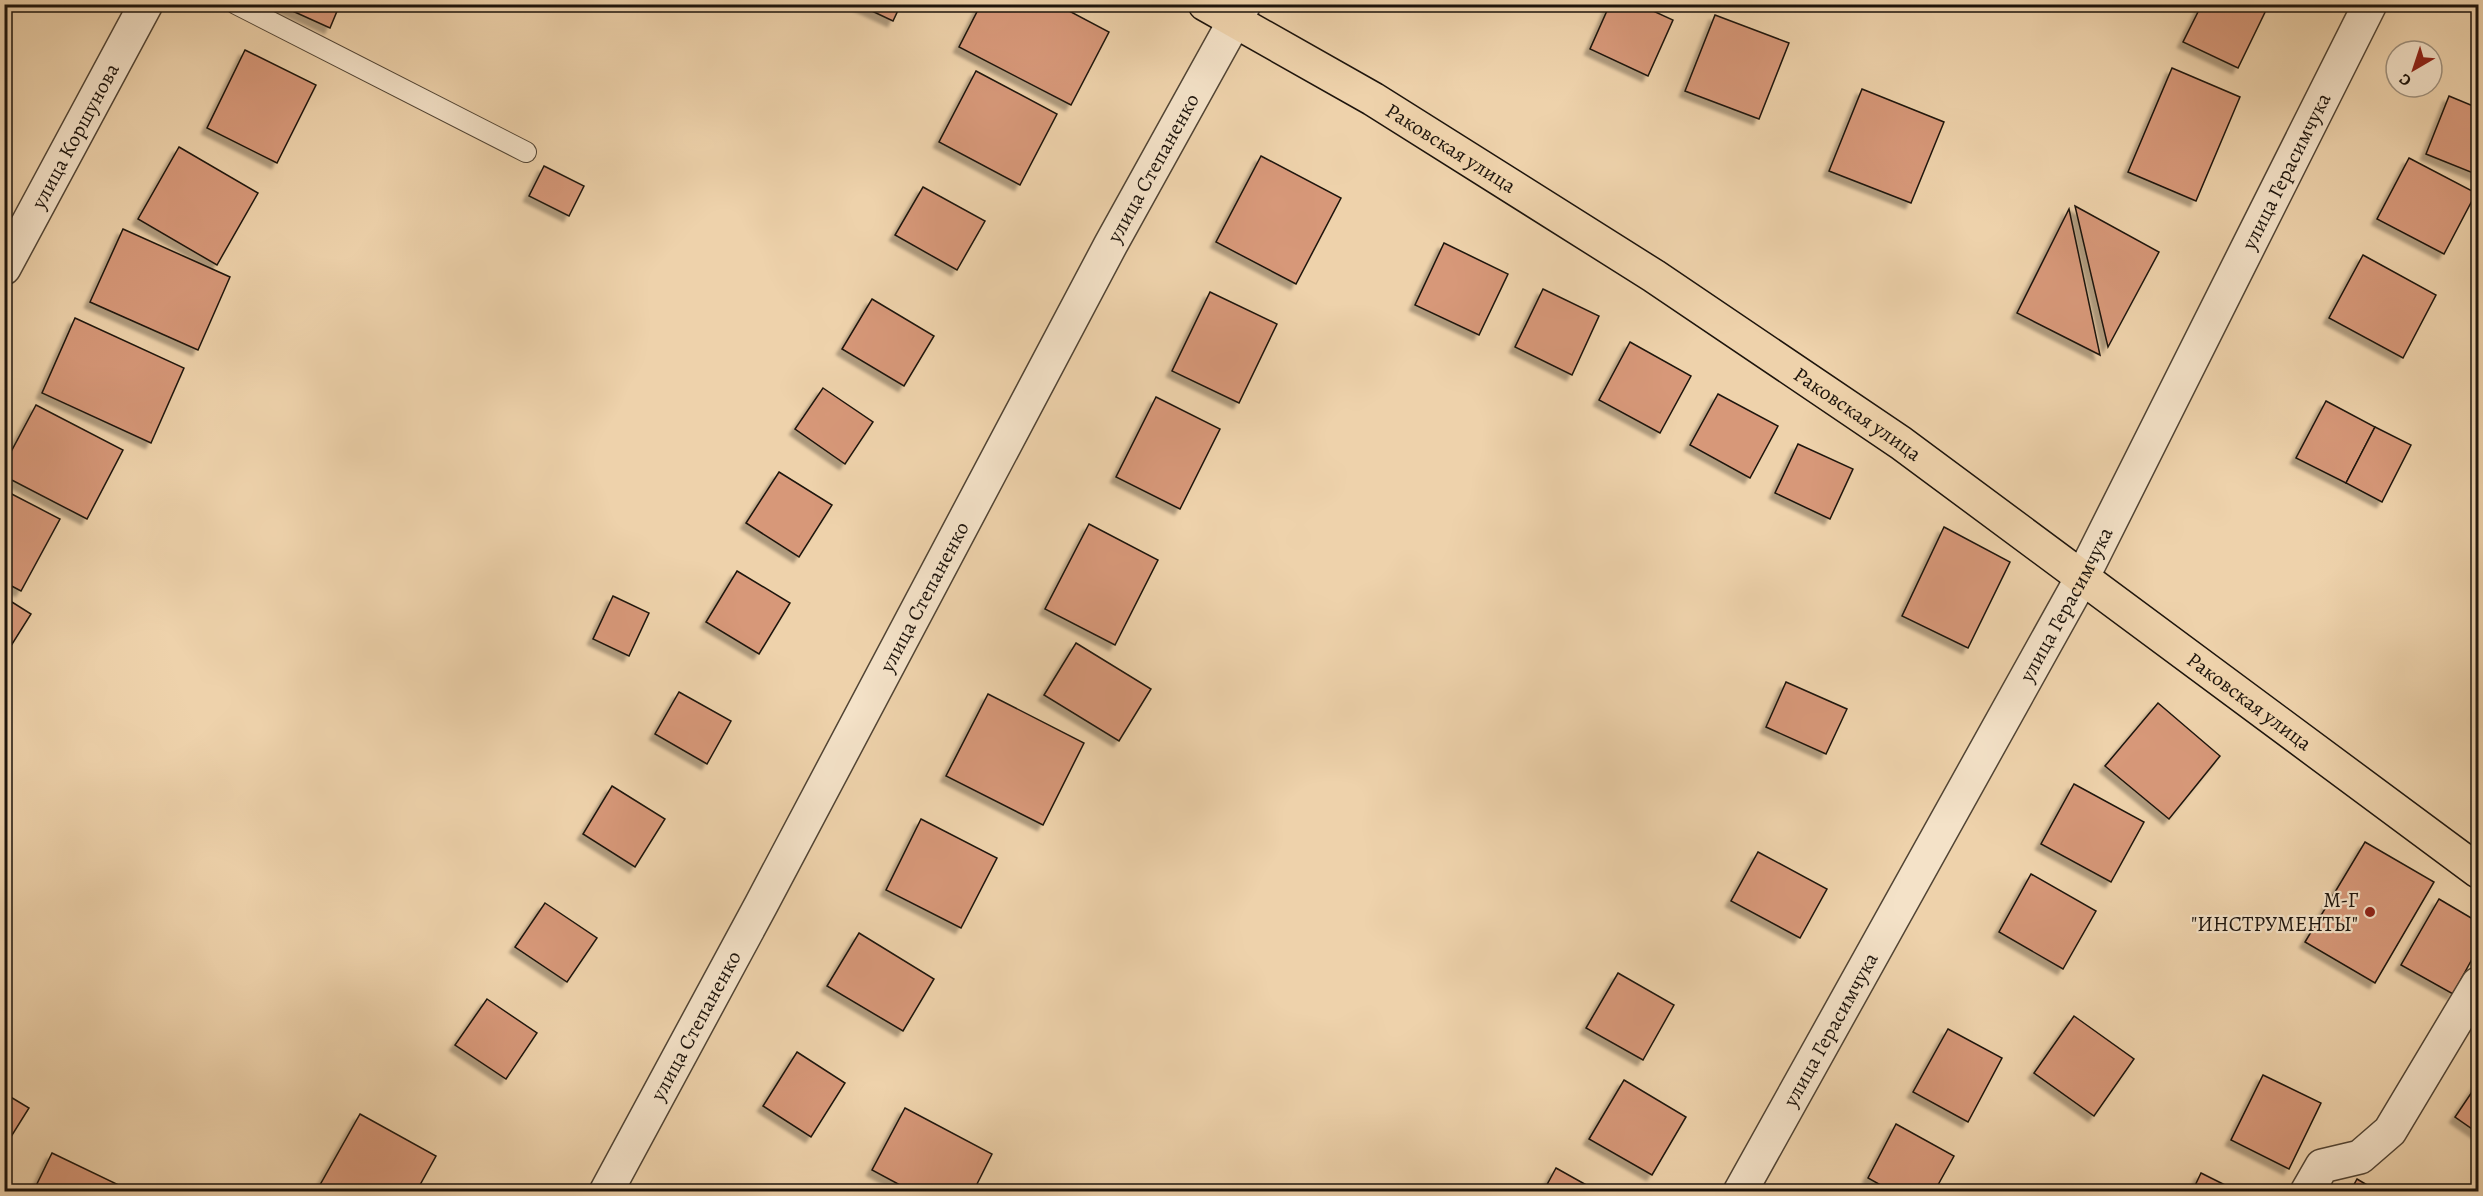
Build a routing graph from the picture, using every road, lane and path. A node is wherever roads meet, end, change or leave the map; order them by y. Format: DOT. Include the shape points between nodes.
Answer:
graph roads {
  1 [pos="146,4"];
  2 [pos="236,4"];
  3 [pos="1205,4"];
  4 [pos="2370,4"];
  5 [pos="1240,13"];
  6 [pos="526,152"];
  7 [pos="4,268"];
  8 [pos="2083,576"];
  9 [pos="2478,871"];
  10 [pos="2478,984"];
  11 [pos="606,1191"];
  12 [pos="1740,1191"];
  13 [pos="2307,1191"];
  1 -- 7 [label="street, улица Коршунова"];
  2 -- 6 [label="lane"];
  3 -- 5 [label="main road, Раковская улица"];
  4 -- 8 [label="street, улица Герасимчука"];
  5 -- 8 [label="main road, Раковская улица" via="1654,276 1901,443"];
  5 -- 11 [label="street, улица Степаненко" via="1111,244"];
  8 -- 9 [label="main road, Раковская улица"];
  8 -- 12 [label="street, улица Герасимчука"];
  10 -- 13 [label="street" via="2390,1131 2360,1157 2322,1166"];
}
